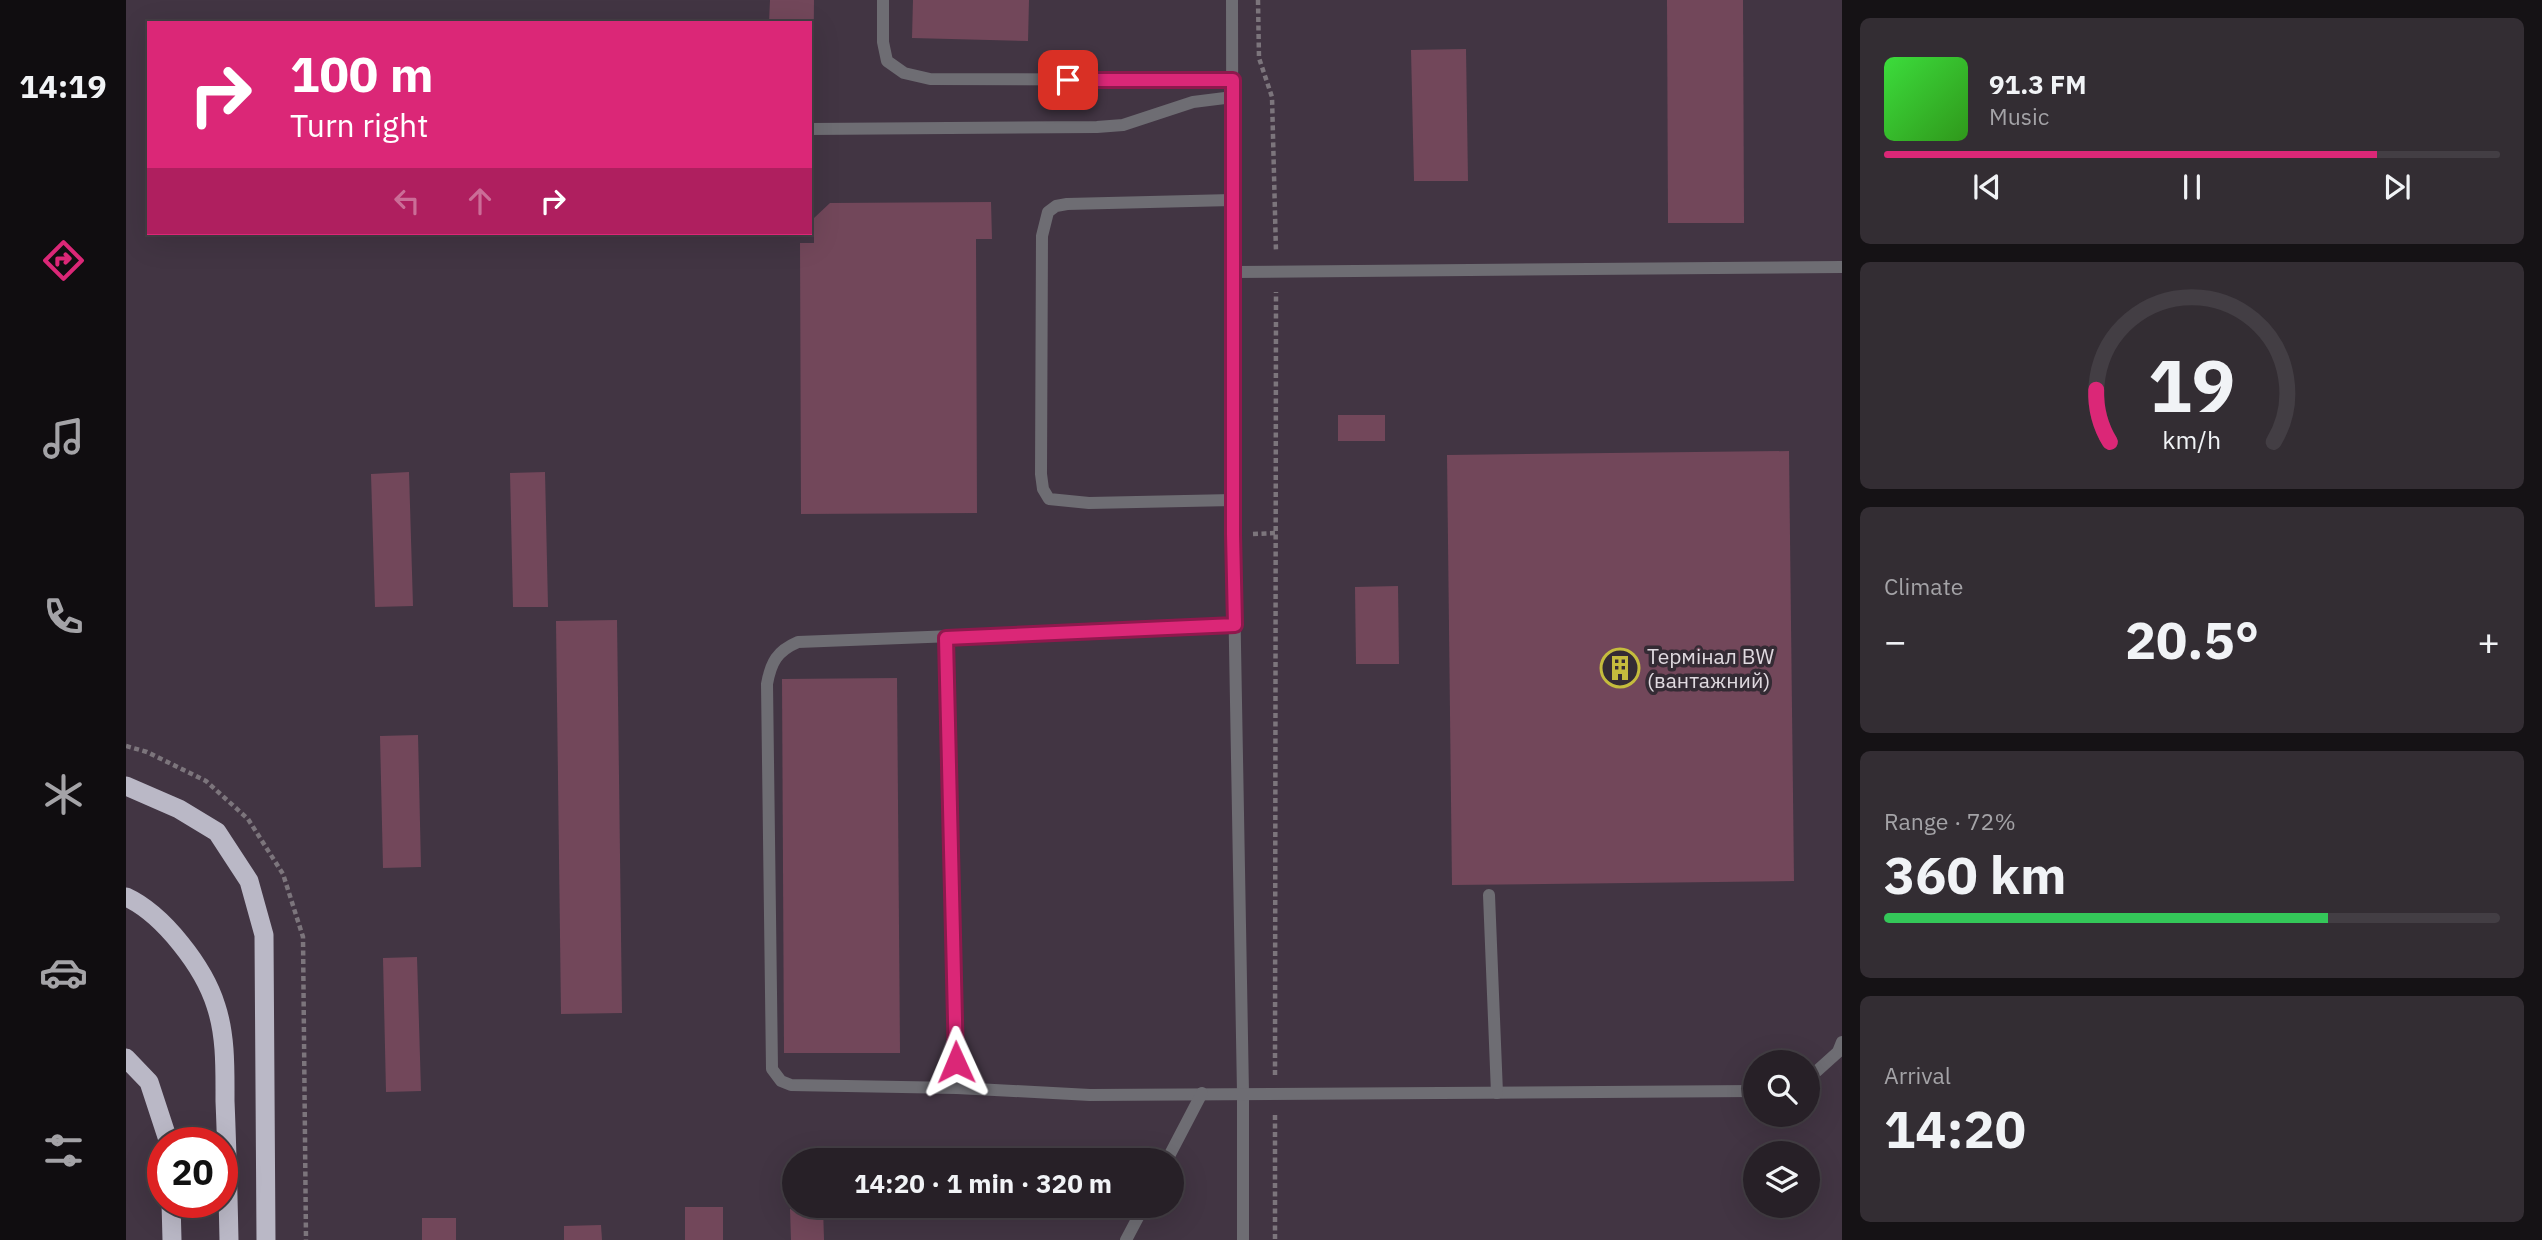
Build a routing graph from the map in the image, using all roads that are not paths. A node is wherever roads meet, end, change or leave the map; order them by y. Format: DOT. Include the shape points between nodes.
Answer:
graph roads {
  1 [pos="883,0"];
  2 [pos="1232,0"];
  3 [pos="1233,80"];
  4 [pos="1233,97"];
  5 [pos="812,129"];
  6 [pos="1232,200"];
  7 [pos="1842,267"];
  8 [pos="1234,272"];
  9 [pos="1233,500"];
  10 [pos="1235,625"];
  11 [pos="946,638"];
  12 [pos="126,786"];
  13 [pos="1489,895"];
  14 [pos="126,897"];
  15 [pos="1842,1042"];
  16 [pos="126,1058"];
  17 [pos="1820,1068"];
  18 [pos="957,1088"];
  19 [pos="1743,1091"];
  20 [pos="1202,1093"];
  21 [pos="1243,1093"];
  22 [pos="1497,1093"];
  23 [pos="164,1127"];
  24 [pos="1173,1148"];
  25 [pos="171,1218"];
  26 [pos="1137,1218"];
  27 [pos="172,1240"];
  28 [pos="229,1240"];
  29 [pos="266,1240"];
  30 [pos="1125,1240"];
  31 [pos="1243,1240"];
  1 -- 3 [label="lane" via="887,61 904,73 930,79"];
  2 -- 3 [label="lane"];
  3 -- 4 [label="lane"];
  4 -- 5 [label="lane" via="1193,102 1123,125 1097,127"];
  4 -- 6 [label="lane"];
  6 -- 8 [label="lane"];
  6 -- 9 [label="lane" via="1066,204 1048,212 1042,236 1041,474 1049,499 1057,501"];
  7 -- 8 [label="lane"];
  8 -- 9 [label="lane"];
  9 -- 10 [label="lane"];
  10 -- 11 [label="lane"];
  10 -- 21 [label="lane"];
  11 -- 18 [label="lane"];
  11 -- 18 [label="lane" via="798,642 782,650 770,668 772,1069 781,1081 791,1084"];
  12 -- 29 [label="highway" via="217,832 248,881 264,935"];
  13 -- 22 [label="lane"];
  14 -- 28 [label="highway" via="176,938 216,1005 224,1046"];
  15 -- 17 [label="lane"];
  16 -- 23 [label="highway" via="149,1082"];
  18 -- 20 [label="lane" via="1090,1095"];
  19 -- 22 [label="lane"];
  20 -- 21 [label="lane"];
  20 -- 24 [label="lane"];
  21 -- 22 [label="lane"];
  21 -- 31 [label="lane"];
  25 -- 27 [label="highway"];
  26 -- 30 [label="lane"];
}
